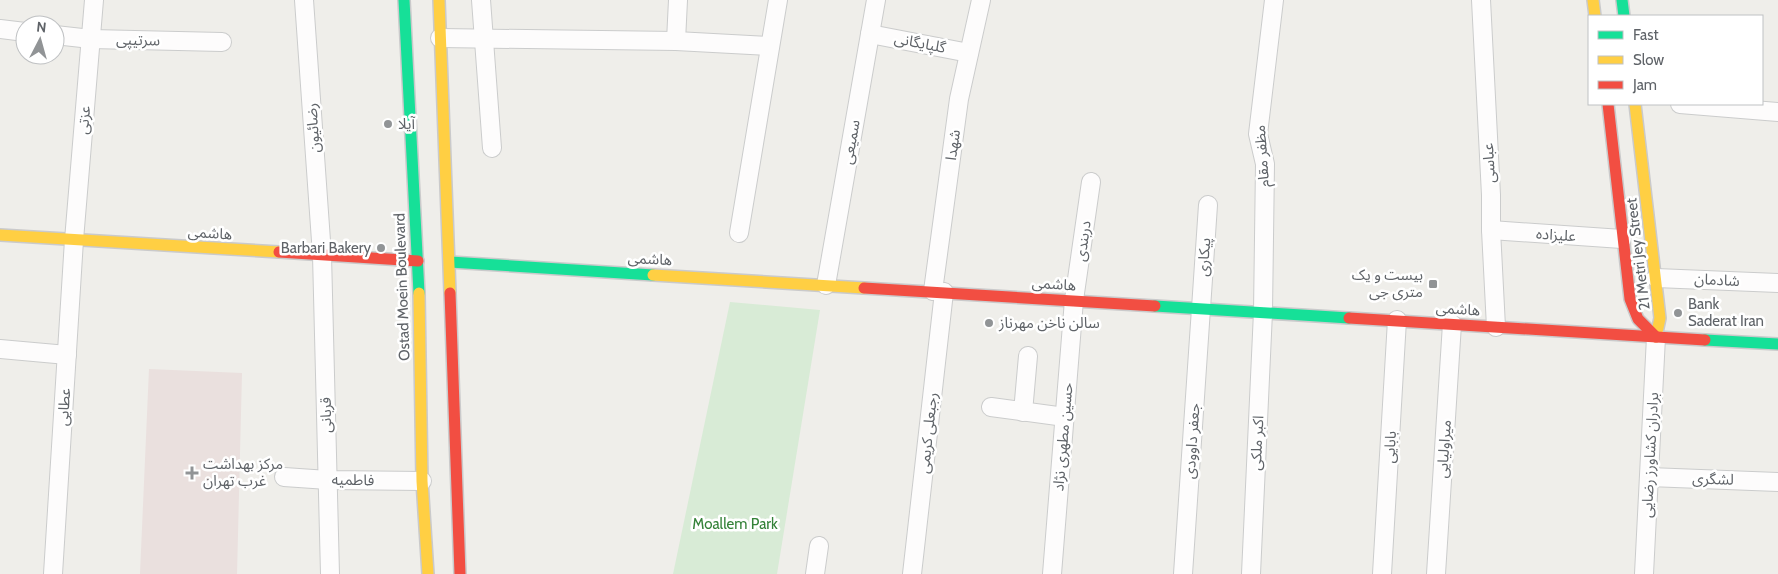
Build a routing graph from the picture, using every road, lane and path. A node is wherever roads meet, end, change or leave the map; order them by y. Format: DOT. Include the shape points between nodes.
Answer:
graph roads {
  1 [pos="94,0"];
  2 [pos="304,0"];
  3 [pos="404,0"];
  4 [pos="438,0"];
  5 [pos="481,0"];
  6 [pos="678,0"];
  7 [pos="778,0"];
  8 [pos="876,0"];
  9 [pos="981,0"];
  10 [pos="1274,0"];
  11 [pos="1480,0"];
  12 [pos="1593,0"];
  13 [pos="1622,0"];
  14 [pos="1595,15"];
  15 [pos="1624,15"];
  16 [pos="0,29"];
  17 [pos="15,31"];
  18 [pos="870,34"];
  19 [pos="65,36"];
  20 [pos="91,38"];
  21 [pos="440,38"];
  22 [pos="483,40"];
  23 [pos="676,41"];
  24 [pos="222,42"];
  25 [pos="770,46"];
  26 [pos="970,53"];
  27 [pos="1608,105"];
  28 [pos="1635,105"];
  29 [pos="1692,105"];
  30 [pos="1778,112"];
  31 [pos="492,148"];
  32 [pos="1091,182"];
  33 [pos="1208,205"];
  34 [pos="1491,230"];
  35 [pos="739,233"];
  36 [pos="0,235"];
  37 [pos="1622,239"];
  38 [pos="74,240"];
  39 [pos="322,255"];
  40 [pos="418,261"];
  41 [pos="450,262"];
  42 [pos="1656,278"];
  43 [pos="1778,283"];
  44 [pos="826,284"];
  45 [pos="938,292"];
  46 [pos="1074,300"];
  47 [pos="1200,308"];
  48 [pos="1263,312"];
  49 [pos="1397,320"];
  50 [pos="1452,324"];
  51 [pos="1496,327"];
  52 [pos="1656,337"];
  53 [pos="1778,344"];
  54 [pos="0,349"];
  55 [pos="67,355"];
  56 [pos="1028,356"];
  57 [pos="991,408"];
  58 [pos="1022,412"];
  59 [pos="1065,417"];
  60 [pos="284,476"];
  61 [pos="1649,477"];
  62 [pos="328,480"];
  63 [pos="422,481"];
  64 [pos="1778,482"];
  65 [pos="819,546"];
  66 [pos="53,574"];
  67 [pos="330,574"];
  68 [pos="428,574"];
  69 [pos="460,574"];
  70 [pos="816,574"];
  71 [pos="912,574"];
  72 [pos="1052,574"];
  73 [pos="1183,574"];
  74 [pos="1251,574"];
  75 [pos="1382,574"];
  76 [pos="1436,574"];
  77 [pos="1644,574"];
  1 -- 20 [label="street, عزتی"];
  2 -- 39 [label="street, رضائیون"];
  3 -- 40 [label="main road, Ostad Moein Boulevard"];
  4 -- 21 [label="main road"];
  5 -- 22 [label="street"];
  6 -- 23 [label="street"];
  7 -- 25 [label="street"];
  8 -- 18 [label="street, سمیعی"];
  9 -- 26 [label="street, شهدا"];
  10 -- 48 [label="street, مظفر مقام" via="1258,134 1265,164"];
  11 -- 34 [label="street, عباسی"];
  12 -- 14 [label="main road"];
  13 -- 15 [label="main road"];
  16 -- 17 [label="street"];
  18 -- 26 [label="street, گلپایگانی"];
  18 -- 44 [label="street, سمیعی"];
  19 -- 20 [label="street, سرتیپی"];
  20 -- 24 [label="street, سرتیپی"];
  20 -- 38 [label="street, عزتی"];
  21 -- 22 [label="street"];
  21 -- 41 [label="main road"];
  22 -- 23 [label="street"];
  22 -- 31 [label="street"];
  23 -- 25 [label="street"];
  25 -- 35 [label="street"];
  26 -- 45 [label="street, شهدا" via="959,99"];
  27 -- 37 [label="main road, 21 Metri Jey Street"];
  28 -- 42 [label="main road, 21 Metri Jey Street"];
  29 -- 30 [label="street"];
  32 -- 46 [label="street, دربندی"];
  33 -- 47 [label="street, پیکاری"];
  34 -- 37 [label="street, علیزاده"];
  34 -- 51 [label="street, عباسی"];
  36 -- 38 [label="main road, هاشمی"];
  37 -- 52 [label="main road, 21 Metri Jey Street" via="1630,299 1638,319"];
  38 -- 39 [label="main road, هاشمی"];
  38 -- 55 [label="street, عطایی"];
  39 -- 40 [label="main road, هاشمی"];
  39 -- 62 [label="street, قربانی"];
  40 -- 63 [label="main road, Ostad Moein Boulevard"];
  41 -- 44 [label="main road, هاشمی"];
  41 -- 69 [label="main road"];
  42 -- 43 [label="street, شادمان"];
  42 -- 52 [label="main road, 21 Metri Jey Street" via="1660,318"];
  44 -- 45 [label="main road, هاشمی"];
  45 -- 46 [label="main road, هاشمی"];
  45 -- 71 [label="street, رجبعلی کریمی"];
  46 -- 47 [label="main road, هاشمی"];
  46 -- 59 [label="street, حسین مطهری نژاد"];
  47 -- 48 [label="main road, هاشمی"];
  47 -- 73 [label="street, جعفر داوودی"];
  48 -- 49 [label="main road, هاشمی"];
  48 -- 74 [label="street, اکبر ملکی"];
  49 -- 50 [label="main road, هاشمی"];
  49 -- 75 [label="street, بابایی"];
  50 -- 51 [label="main road, هاشمی"];
  50 -- 76 [label="street, میراولیایی"];
  51 -- 52 [label="main road, هاشمی"];
  52 -- 53 [label="main road, هاشمی"];
  52 -- 61 [label="street, برادران کشاورز رضایی"];
  54 -- 55 [label="street"];
  55 -- 66 [label="street, عطایی"];
  56 -- 58 [label="street"];
  57 -- 58 [label="street"];
  58 -- 59 [label="street"];
  59 -- 72 [label="street, حسین مطهری نژاد"];
  60 -- 62 [label="street, فاطمیه"];
  61 -- 64 [label="street, لشگری"];
  61 -- 77 [label="street, برادران کشاورز رضایی"];
  62 -- 63 [label="street, فاطمیه"];
  62 -- 67 [label="street, قربانی"];
  63 -- 68 [label="main road, Ostad Moein Boulevard"];
  65 -- 70 [label="street"];
}
